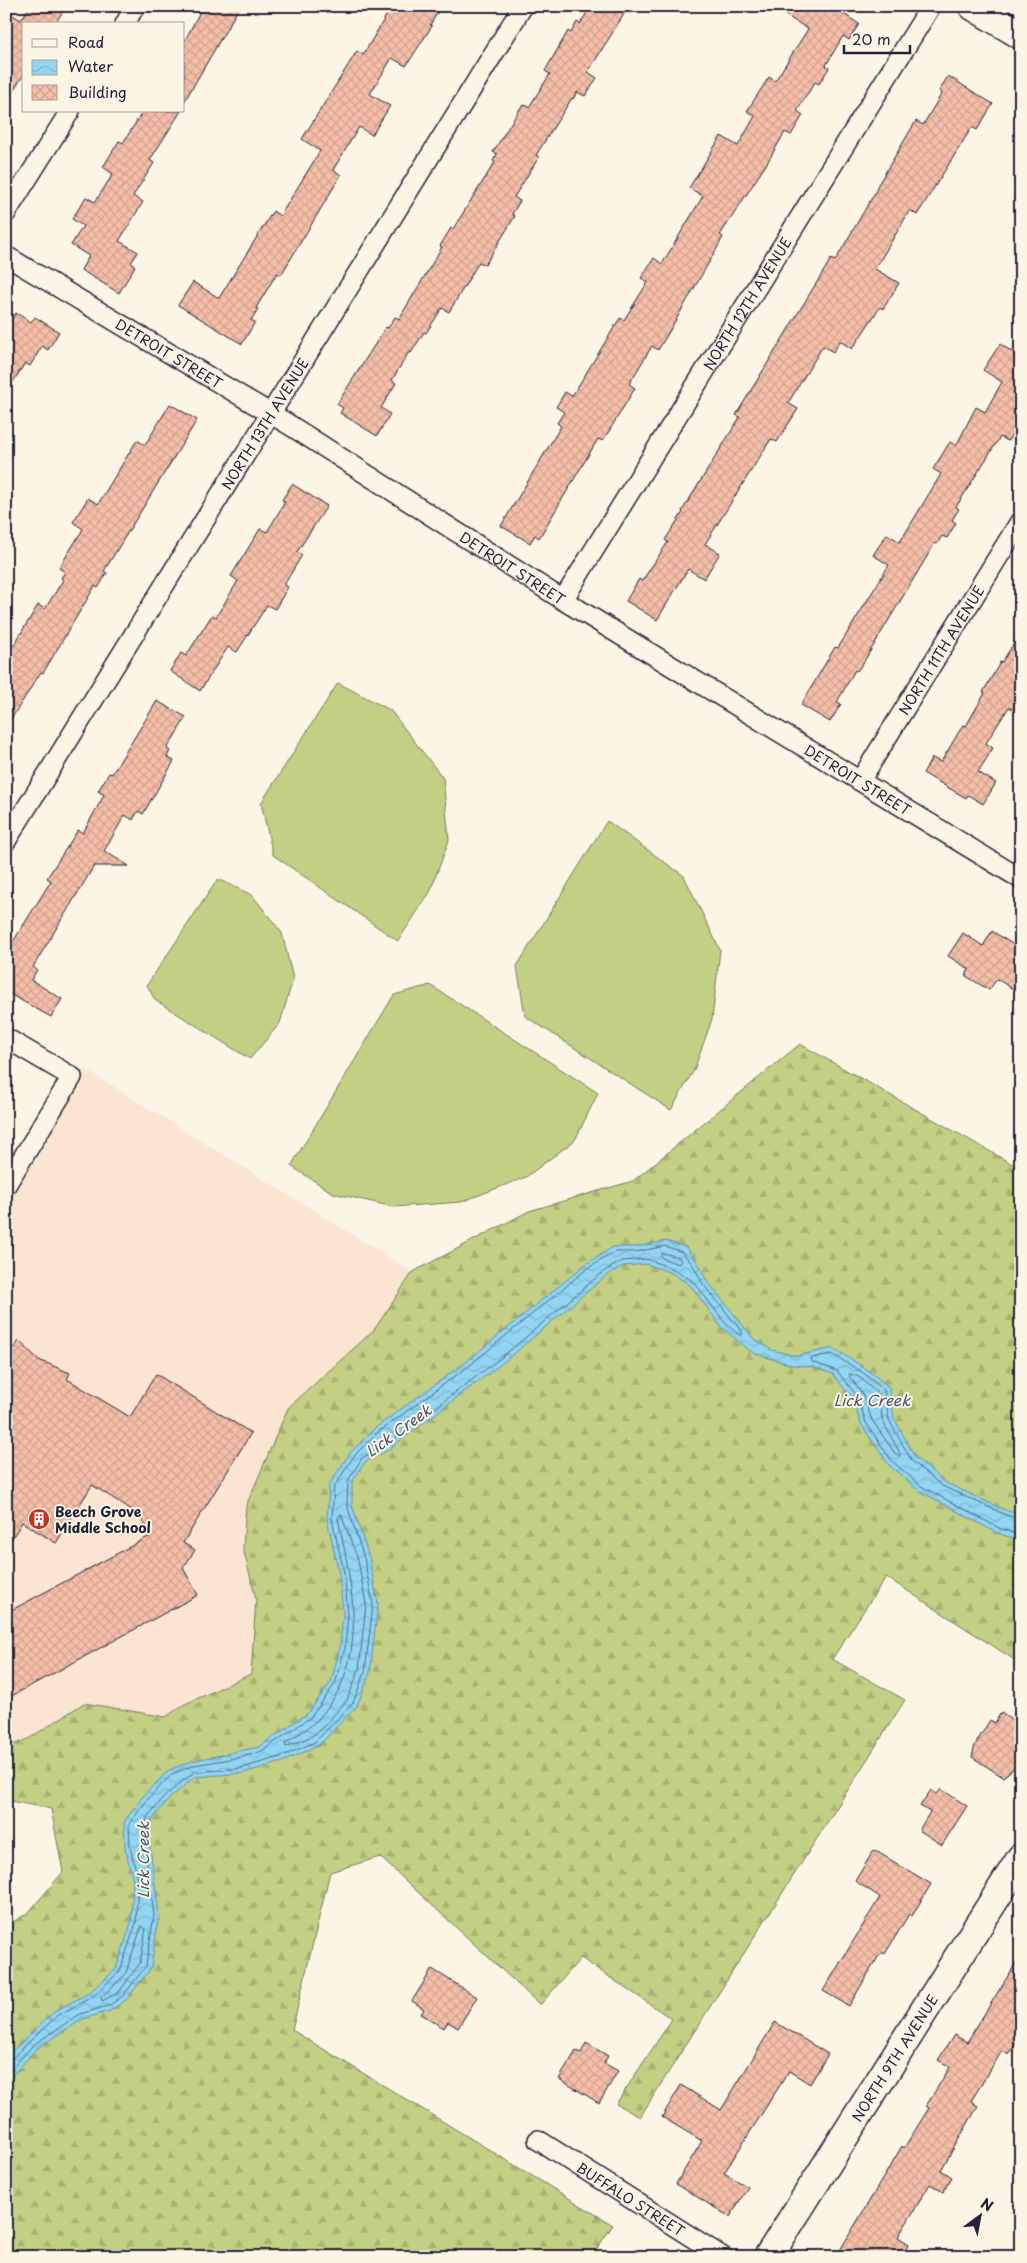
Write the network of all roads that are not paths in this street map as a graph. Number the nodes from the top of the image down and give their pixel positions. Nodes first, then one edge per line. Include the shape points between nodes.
1 (135, 6) edge
2 (523, 6) edge
3 (931, 6) edge
4 (973, 6) edge
5 (126, 22) edge
6 (1021, 34) edge
7 (69, 112) edge
8 (6, 213) edge
9 (6, 256) edge
10 (271, 413) junction
11 (1021, 520) edge
12 (563, 600) junction
13 (860, 780) junction
14 (6, 841) edge
15 (1021, 879) edge
16 (6, 1038) edge
17 (6, 1185) edge
18 (1021, 1858) edge
19 (538, 2140) dead end
20 (723, 2257) edge
21 (768, 2257) edge

1 - 5 street
2 - 10 street, NORTH 13TH AVENUE
3 - 12 street, NORTH 12TH AVENUE
4 - 6 street
7 - 8 street
9 - 10 street, DETROIT STREET
10 - 12 street, DETROIT STREET
10 - 14 street, NORTH 13TH AVENUE
11 - 13 street, NORTH 11TH AVENUE
12 - 13 street, DETROIT STREET
13 - 15 street, DETROIT STREET
16 - 17 street via 72,1076
18 - 21 street, NORTH 9TH AVENUE
19 - 20 street, BUFFALO STREET

